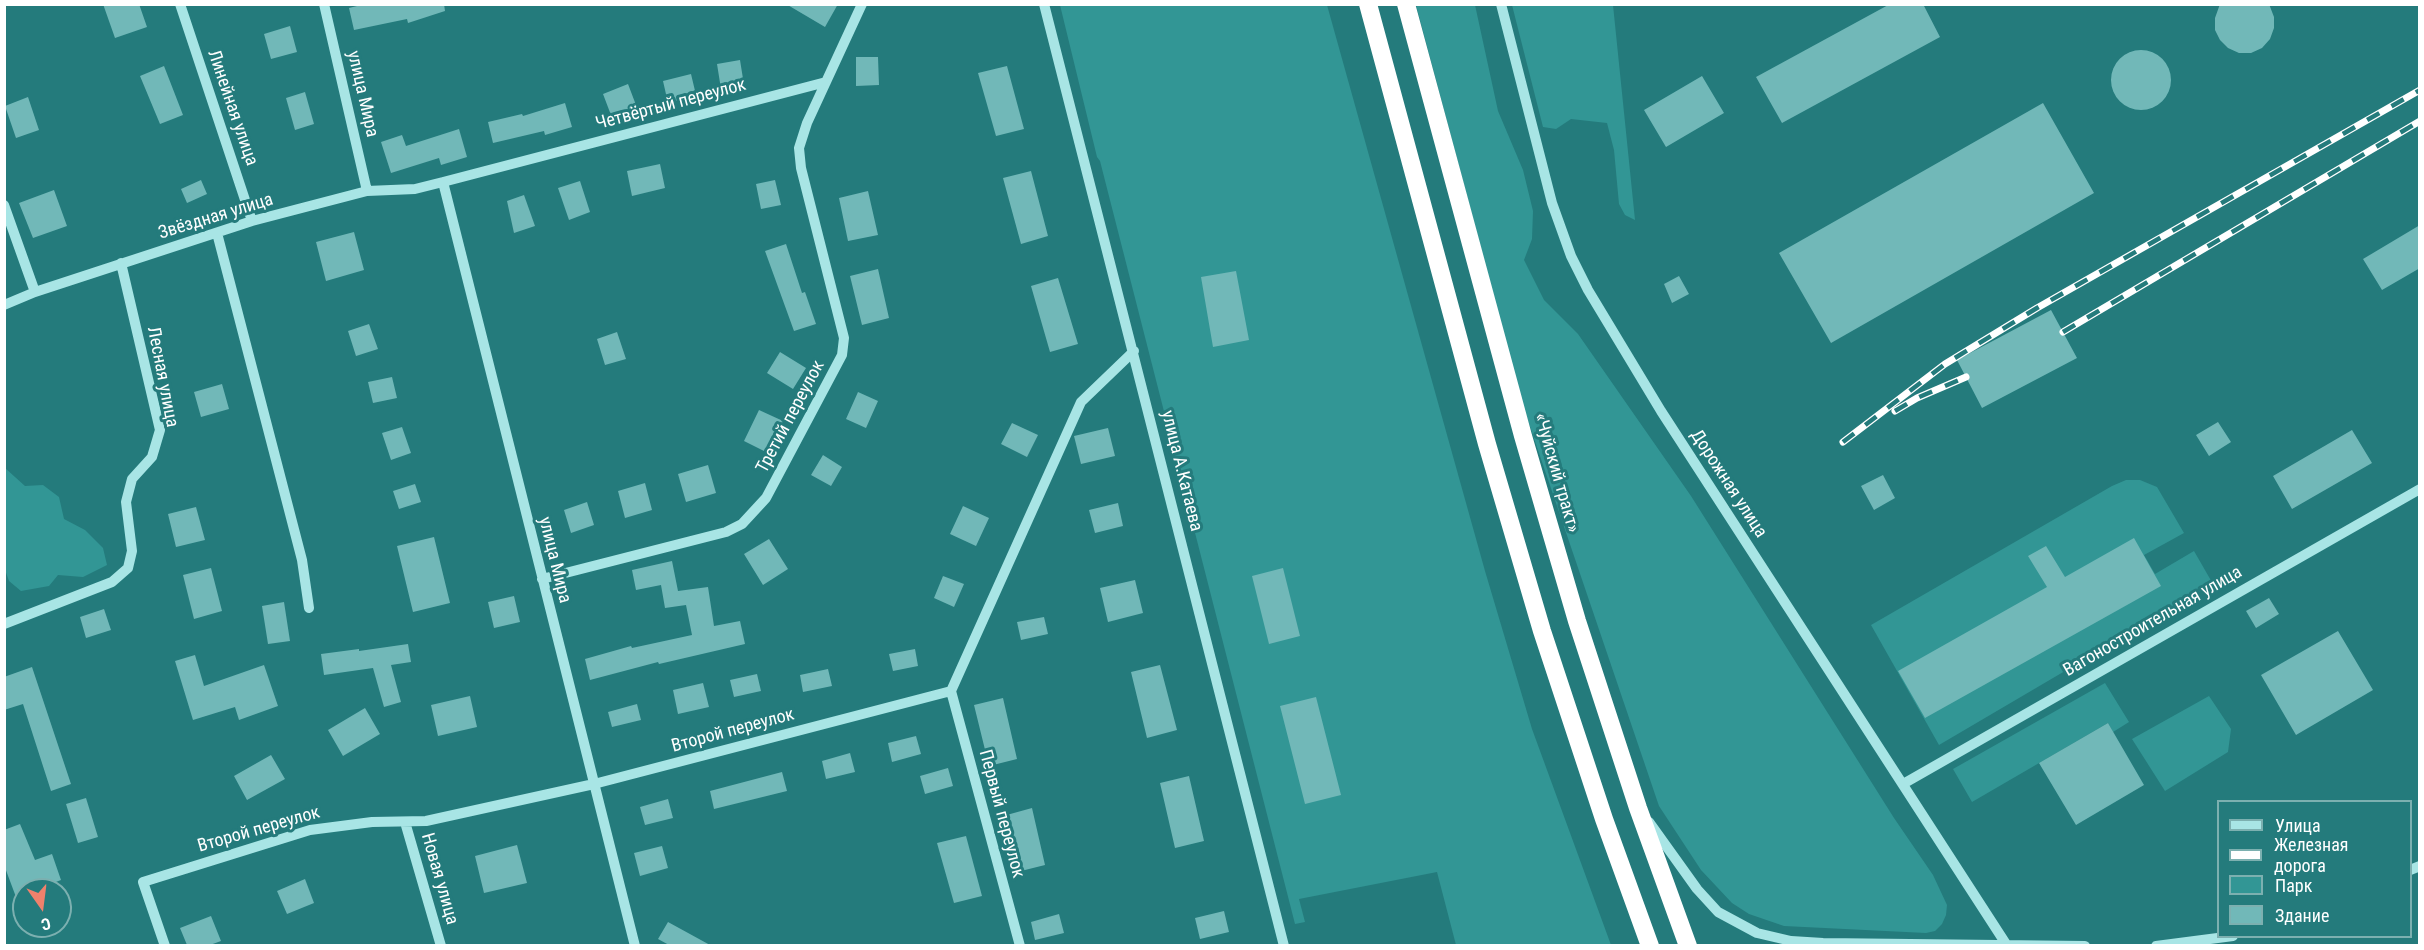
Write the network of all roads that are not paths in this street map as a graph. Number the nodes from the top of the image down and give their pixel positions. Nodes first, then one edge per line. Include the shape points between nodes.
1 (180, 4) edge
2 (324, 4) edge
3 (862, 4) edge
4 (1044, 4) edge
5 (1368, 4) edge
6 (1406, 4) edge
7 (1501, 4) edge
8 (826, 82) junction
9 (443, 182) junction
10 (367, 191) junction
11 (4, 205) edge
12 (252, 221) junction
13 (217, 233) junction
14 (121, 263) junction
15 (35, 292) junction
16 (4, 305) edge
17 (1134, 351) junction
18 (2420, 489) edge
19 (542, 579) junction
20 (309, 608) dead end
21 (4, 624) edge
22 (951, 691) junction
23 (594, 784) junction
24 (1903, 784) junction
25 (1638, 808) junction
26 (405, 822) junction
27 (2222, 938) edge
28 (2006, 944) junction
29 (165, 945) edge
30 (441, 945) edge
31 (635, 945) edge
32 (1020, 945) edge
33 (1284, 945) edge
34 (1650, 945) edge
35 (1689, 945) edge
36 (2085, 945) edge
37 (2156, 945) edge

1 - 12 street, Линейная улица
2 - 10 street, улица Мира
3 - 8 street
4 - 17 street, улица А.Катаева
5 - 34 highway via 1542,632
6 - 25 highway, «Чуйский тракт» via 1523,436 1577,621
7 - 24 street, Дорожная улица via 1552,203 1588,290 1661,411
8 - 9 street, Четвёртый переулок
8 - 19 street, Третий переулок via 802,136 799,158 844,338 842,355 766,498 742,524 726,532
9 - 10 street, Звёздная улица via 415,189
9 - 19 street, улица Мира
10 - 12 street, Звёздная улица
11 - 15 street
12 - 13 street, Звёздная улица
13 - 14 street, Звёздная улица
13 - 20 street via 302,560
14 - 15 street, Звёздная улица
14 - 21 street, Лесная улица via 159,430 152,457 132,479 126,502 132,551 128,568 112,582
15 - 16 street, Звёздная улица
17 - 22 street via 1081,402
17 - 33 street, улица А.Катаева
18 - 24 street, Вагоностроительная улица
19 - 23 street, улица Мира
22 - 23 street, Второй переулок
22 - 32 street, Первый переулок
23 - 26 street, Второй переулок via 426,821
23 - 31 street, улица Мира
24 - 28 street, Дорожная улица
25 - 28 street via 1718,912 1757,933 1823,943
25 - 35 highway, «Чуйский тракт»
26 - 29 street, Второй переулок via 310,830 143,882
26 - 30 street, Новая улица
27 - 37 street
28 - 36 street

